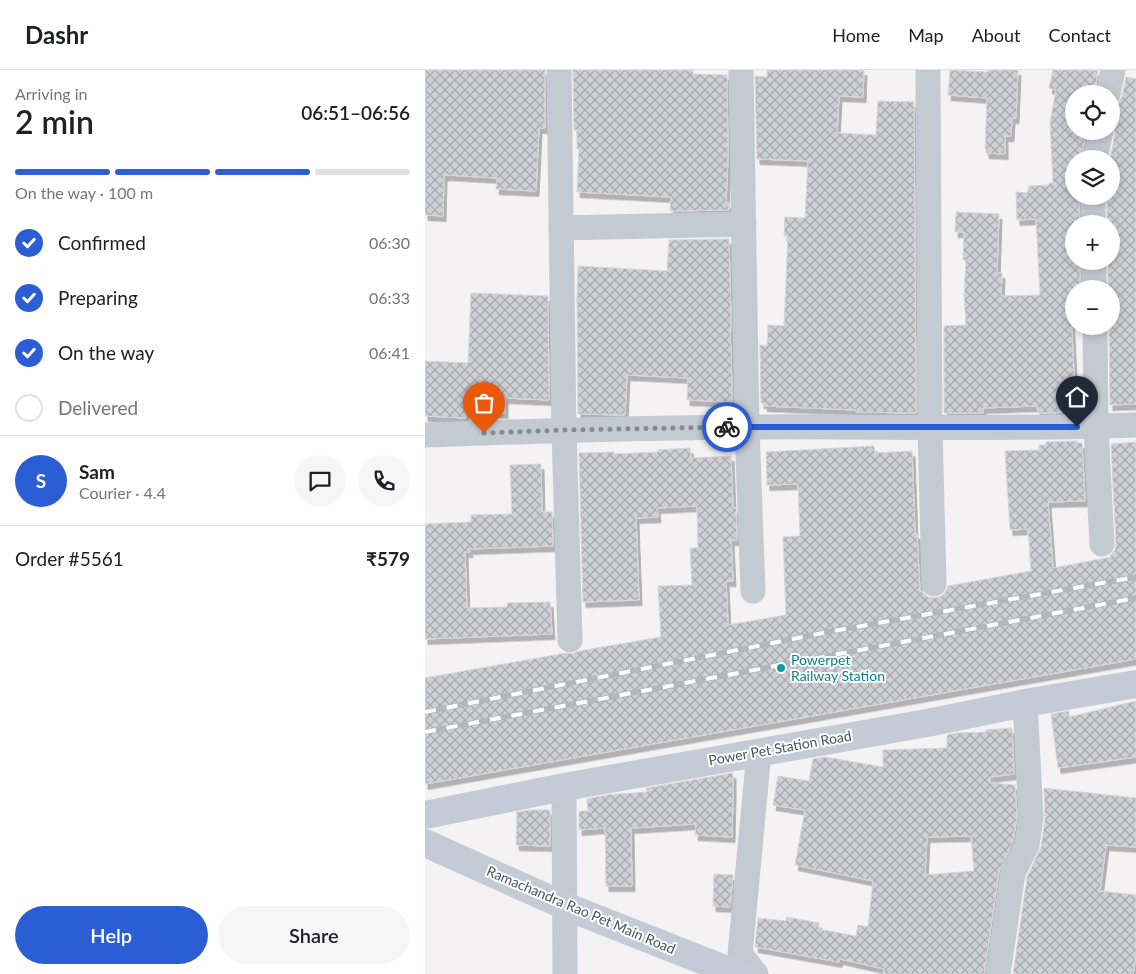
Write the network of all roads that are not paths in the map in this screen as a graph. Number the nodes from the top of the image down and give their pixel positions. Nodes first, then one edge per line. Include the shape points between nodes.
1 (559, 70) edge
2 (741, 70) edge
3 (928, 70) edge
4 (1113, 70) edge
5 (1110, 85) edge
6 (743, 224) junction
7 (561, 228) junction
8 (1095, 335) edge
9 (1136, 425) edge
10 (747, 427) junction
11 (1096, 427) junction
12 (929, 428) junction
13 (564, 430) junction
14 (425, 435) edge
15 (1101, 544) dead end
16 (934, 584) dead end
17 (753, 591) dead end
18 (570, 640) dead end
19 (1136, 684) edge
20 (1025, 703) junction
21 (759, 752) junction
22 (564, 787) junction
23 (425, 815) edge
24 (425, 843) edge
25 (565, 906) junction
26 (565, 974) edge
27 (737, 974) edge
28 (756, 974) edge
29 (998, 974) edge

1 - 7 street
2 - 6 street
3 - 12 street
4 - 5 street
6 - 7 street
6 - 10 street
7 - 13 street
8 - 11 street
9 - 11 street
10 - 12 street
10 - 13 street
10 - 17 street
11 - 12 street
11 - 15 street
12 - 16 street
13 - 14 street
13 - 18 street
19 - 20 street, Power Pet Station Road
20 - 21 street, Power Pet Station Road
20 - 29 street via 1031,816 1027,845 1013,873
21 - 22 street, Power Pet Station Road
21 - 28 street via 740,954
22 - 23 street, Power Pet Station Road
22 - 25 street
24 - 25 street, Ramachandra Rao Pet Main Road
25 - 26 street
25 - 27 street, Ramachandra Rao Pet Main Road

